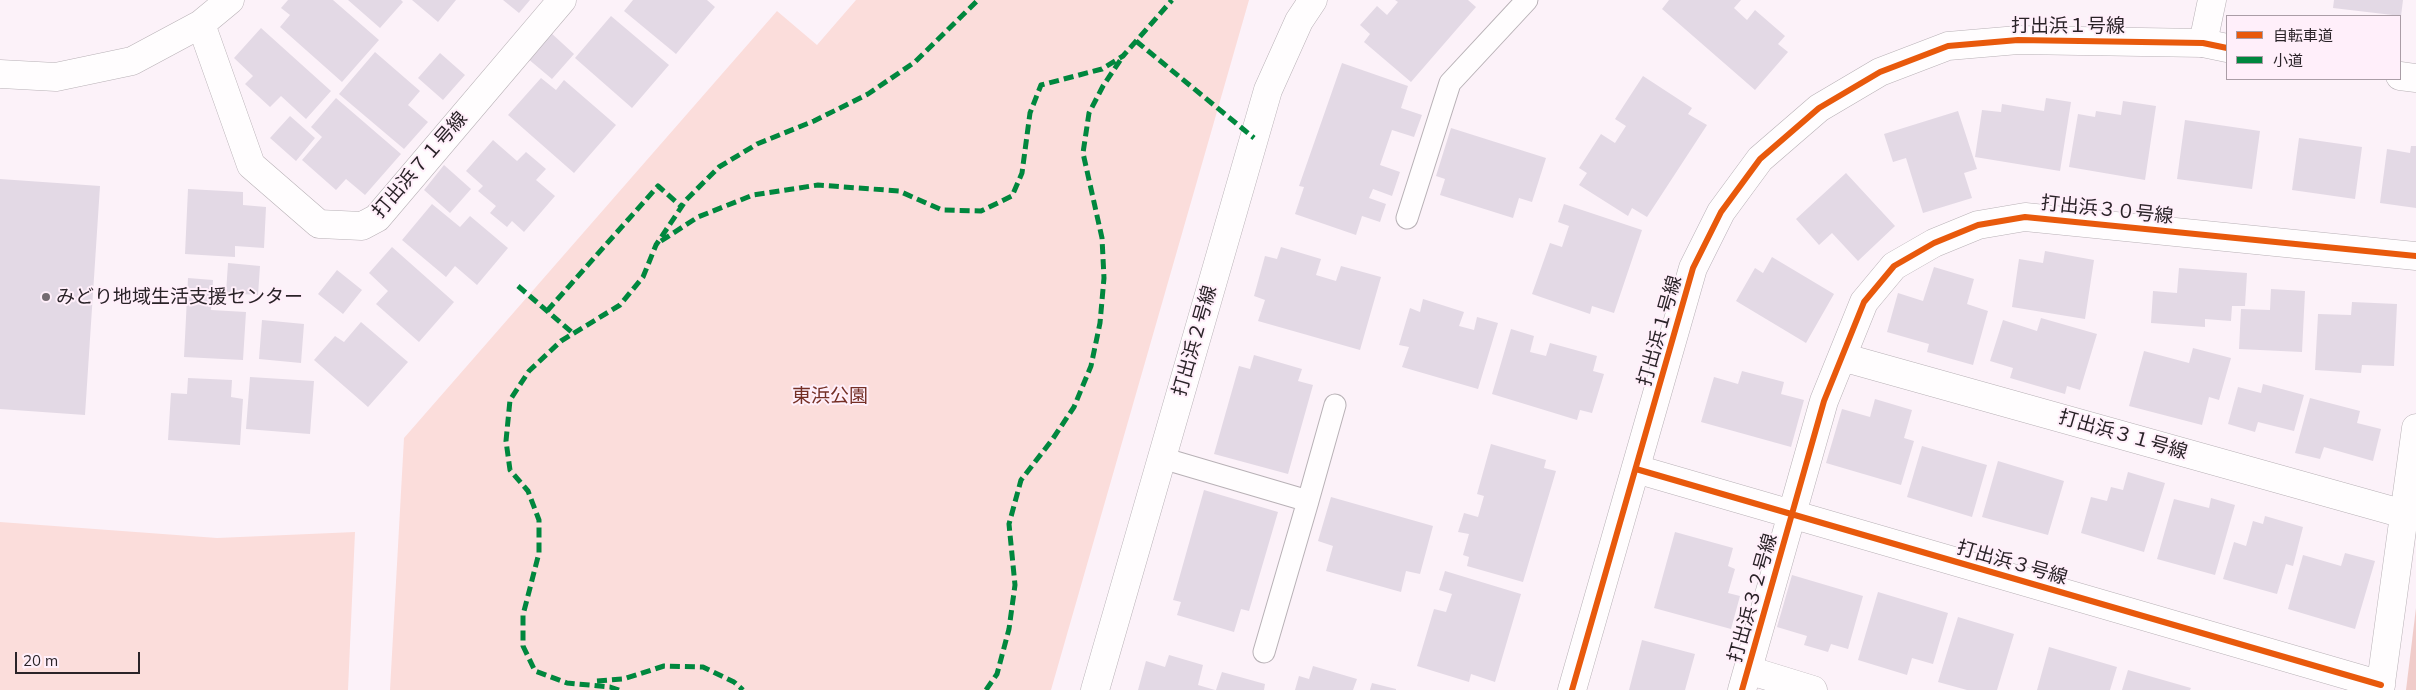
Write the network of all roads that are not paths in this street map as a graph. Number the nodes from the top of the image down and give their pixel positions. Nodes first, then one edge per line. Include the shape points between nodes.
1 (230, 0) edge
2 (562, 0) edge
3 (1313, 0) edge
4 (1527, 0) edge
5 (2212, 0) edge
6 (201, 24) junction
7 (2215, 46) edge
8 (0, 74) edge
9 (2401, 76) edge
10 (2416, 78) edge
11 (1407, 218) dead end
12 (2416, 256) edge
13 (1842, 357) junction
14 (1335, 405) dead end
15 (2416, 428) edge
16 (1162, 458) junction
17 (1636, 470) junction
18 (1308, 501) junction
19 (1794, 514) junction
20 (2404, 514) junction
21 (1264, 652) dead end
22 (1745, 680) edge
23 (2380, 688) edge
24 (1095, 690) edge
25 (1572, 690) edge
26 (1813, 690) edge

1 - 6 street
2 - 6 street, 打出浜７１号線 via 377,218 362,226 319,224 251,165
3 - 16 street, 打出浜２号線 via 1268,90
4 - 11 lane via 1450,83
5 - 7 street
6 - 8 street via 132,61 56,77
7 - 17 street, 打出浜１号線 via 2018,40 1948,46 1880,72 1819,108 1760,159 1721,212 1693,268
9 - 10 street
12 - 13 street, 打出浜３０号線 via 2025,217 1978,225 1934,243 1894,266 1864,302
13 - 19 street, 打出浜３０号線 via 1824,401
13 - 20 street, 打出浜３１号線
14 - 18 lane
15 - 20 street
16 - 18 lane
16 - 24 street, 打出浜２号線
17 - 19 street, 打出浜３号線
17 - 25 street, 打出浜１号線
18 - 21 lane
19 - 22 street, 打出浜３２号線
19 - 23 street, 打出浜３号線
20 - 23 street
22 - 26 street

